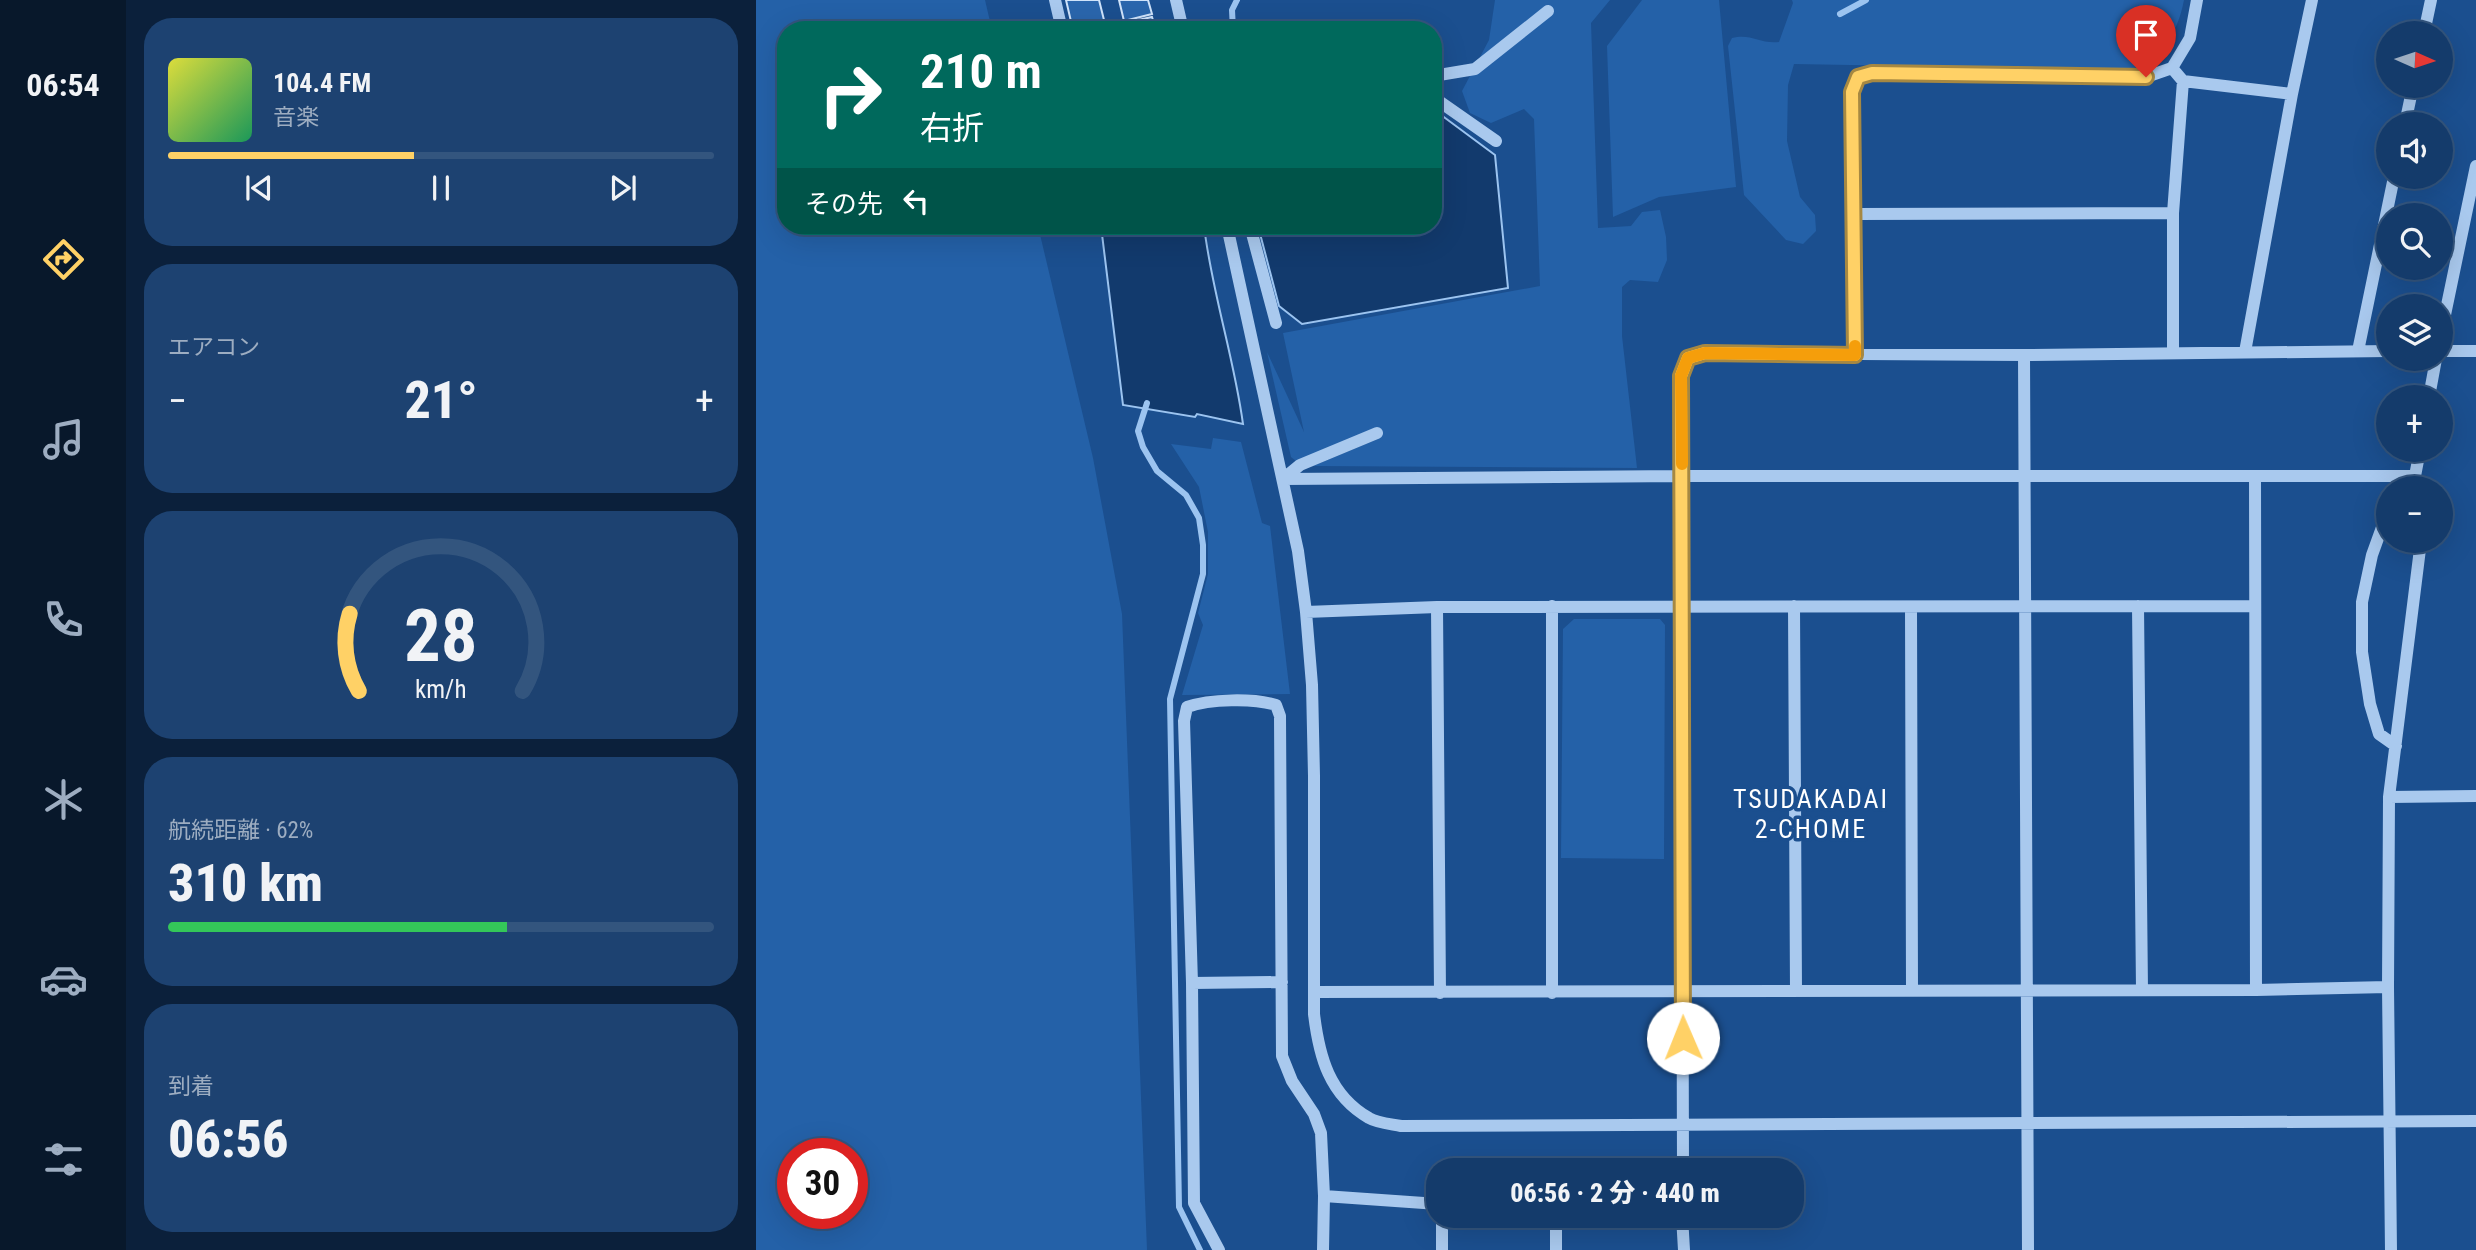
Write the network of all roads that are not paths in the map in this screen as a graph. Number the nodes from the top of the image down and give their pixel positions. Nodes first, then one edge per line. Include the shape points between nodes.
1 (1055, 0) edge
2 (1176, 0) edge
3 (2197, 0) edge
4 (2312, 0) edge
5 (2431, 0) edge
6 (1548, 11) dead end
7 (1060, 21) edge
8 (1181, 21) edge
9 (2427, 21) edge
10 (2172, 68) junction
11 (1442, 74) edge
12 (2183, 80) junction
13 (2292, 94) junction
14 (1442, 103) edge
15 (1496, 141) dead end
16 (2476, 166) edge
17 (2392, 189) edge
18 (2173, 213) junction
19 (1855, 214) junction
20 (1229, 235) edge
21 (1252, 235) edge
22 (2449, 294) edge
23 (1276, 323) dead end
24 (2358, 351) junction
25 (2376, 351) edge
26 (2453, 351) edge
27 (2476, 351) edge
28 (2173, 352) junction
29 (2245, 352) junction
30 (1855, 355) junction
31 (2024, 355) junction
32 (1377, 433) dead end
33 (2023, 475) junction
34 (1682, 476) junction
35 (2255, 476) junction
36 (1283, 479) junction
37 (2376, 481) edge
38 (2376, 544) edge
39 (2420, 553) edge
40 (1552, 606) junction
41 (1683, 606) junction
42 (1794, 606) junction
43 (2138, 606) junction
44 (2254, 606) junction
45 (1437, 607) junction
46 (1911, 607) junction
47 (2024, 607) junction
48 (1306, 612) junction
49 (2396, 746) junction
50 (2476, 796) edge
51 (2389, 797) junction
52 (1282, 982) junction
53 (1192, 983) junction
54 (2388, 987) junction
55 (1912, 990) junction
56 (2028, 990) junction
57 (2143, 990) junction
58 (2256, 990) junction
59 (1796, 991) junction
60 (1314, 992) junction
61 (1682, 992) junction
62 (1440, 993) junction
63 (1552, 993) junction
64 (2391, 1121) junction
65 (2476, 1121) edge
66 (1684, 1123) junction
67 (2029, 1123) junction
68 (1683, 1158) edge
69 (1324, 1196) junction
70 (1426, 1203) edge
71 (1442, 1228) edge
72 (1556, 1228) edge
73 (1683, 1228) edge
74 (1219, 1250) edge
75 (1323, 1250) edge
76 (1442, 1250) edge
77 (1556, 1250) edge
78 (1684, 1250) edge
79 (2028, 1250) edge
80 (2391, 1250) edge

1 - 7 street
2 - 8 street
3 - 10 street via 2189,38
4 - 13 street
5 - 9 street
6 - 11 street via 1475,69
10 - 12 street
10 - 19 street via 2146,77 1872,73 1858,77 1852,92
12 - 13 street
12 - 18 street
13 - 29 street
14 - 15 street
16 - 22 street
17 - 24 street
18 - 19 street
18 - 28 street
19 - 30 street
20 - 36 street
21 - 23 street
24 - 25 street
24 - 29 street
26 - 27 street
28 - 29 street
28 - 31 street
30 - 31 street
30 - 34 street via 1705,353 1688,358 1681,376
31 - 33 street
32 - 36 street via 1300,465
33 - 34 street
33 - 35 street
33 - 47 street
34 - 36 street
34 - 41 street
35 - 37 street
35 - 44 street
36 - 48 street
38 - 49 street via 2362,602 2362,652 2379,734
39 - 49 street
40 - 41 street
40 - 45 street
40 - 63 street
41 - 42 street
41 - 61 street
42 - 46 street
42 - 59 street
43 - 44 street
43 - 47 street
43 - 57 street
44 - 58 street
45 - 48 street
45 - 62 street
46 - 47 street
46 - 55 street
47 - 56 street
48 - 60 street via 1314,776
49 - 51 street
50 - 51 street
51 - 54 street
52 - 53 street
52 - 53 street via 1280,716 1276,705 1265,702 1202,702 1187,707 1184,721
52 - 69 street via 1282,1056 1321,1133
53 - 74 street via 1194,1203
54 - 58 street
54 - 64 street
55 - 56 street
55 - 59 street
56 - 57 street
56 - 67 street
57 - 58 street
59 - 61 street
60 - 62 street
60 - 66 street via 1318,1049 1329,1077 1347,1101 1370,1119 1401,1126
61 - 63 street
61 - 66 street
62 - 63 street
64 - 65 street
64 - 67 street
64 - 80 street
66 - 67 street
66 - 68 street
67 - 79 street
69 - 70 street
69 - 75 street
71 - 76 street
72 - 77 street
73 - 78 street

